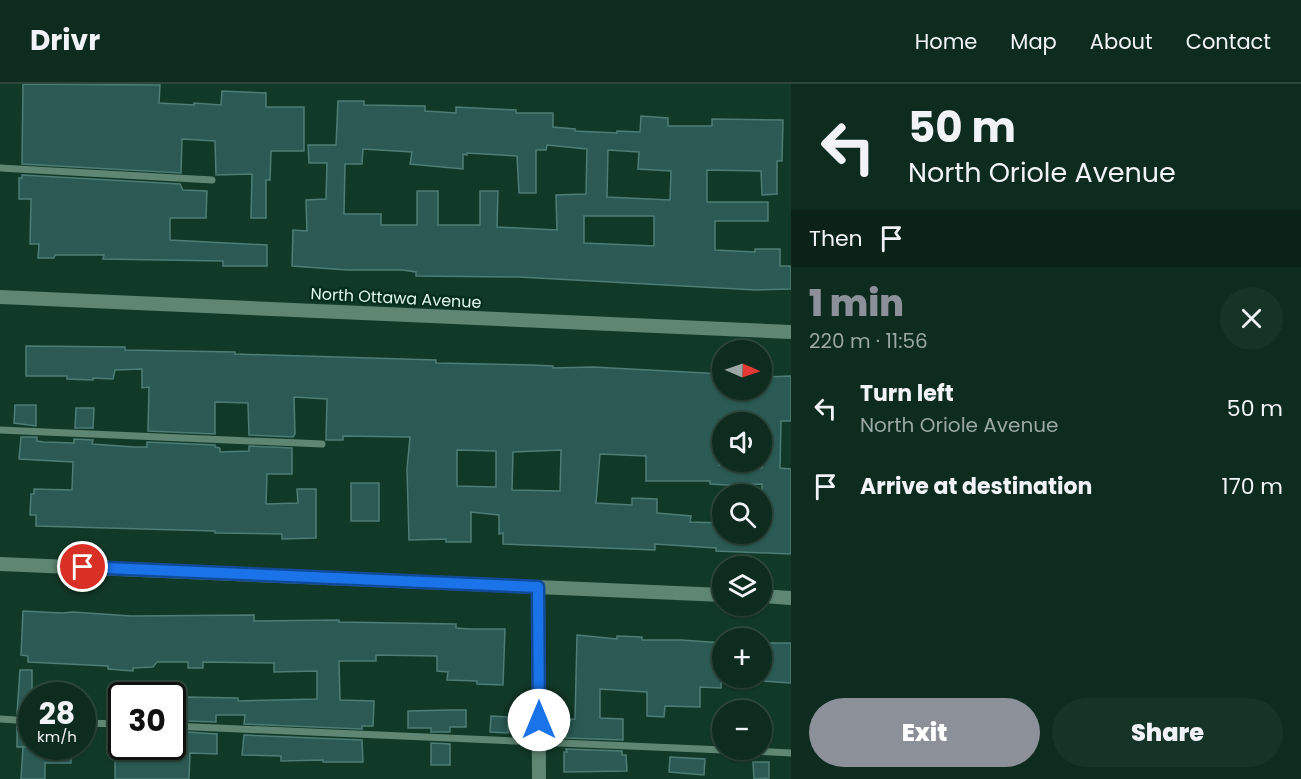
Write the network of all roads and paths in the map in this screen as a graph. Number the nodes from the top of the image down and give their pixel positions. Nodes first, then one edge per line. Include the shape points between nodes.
1 (0, 168) edge
2 (212, 180) dead end
3 (0, 297) edge
4 (791, 332) edge
5 (0, 430) edge
6 (322, 444) dead end
7 (0, 564) edge
8 (538, 587) junction
9 (712, 595) edge
10 (772, 597) edge
11 (791, 598) edge
12 (0, 719) edge
13 (18, 720) edge
14 (186, 727) edge
15 (539, 742) junction
16 (712, 750) edge
17 (772, 752) edge
18 (791, 753) edge
19 (539, 779) edge

1 - 2 lane
3 - 4 street, North Ottawa Avenue
5 - 6 lane
7 - 8 street
8 - 9 street
8 - 15 street
10 - 11 street
12 - 13 lane
14 - 15 lane
15 - 16 lane
15 - 19 street
17 - 18 lane

